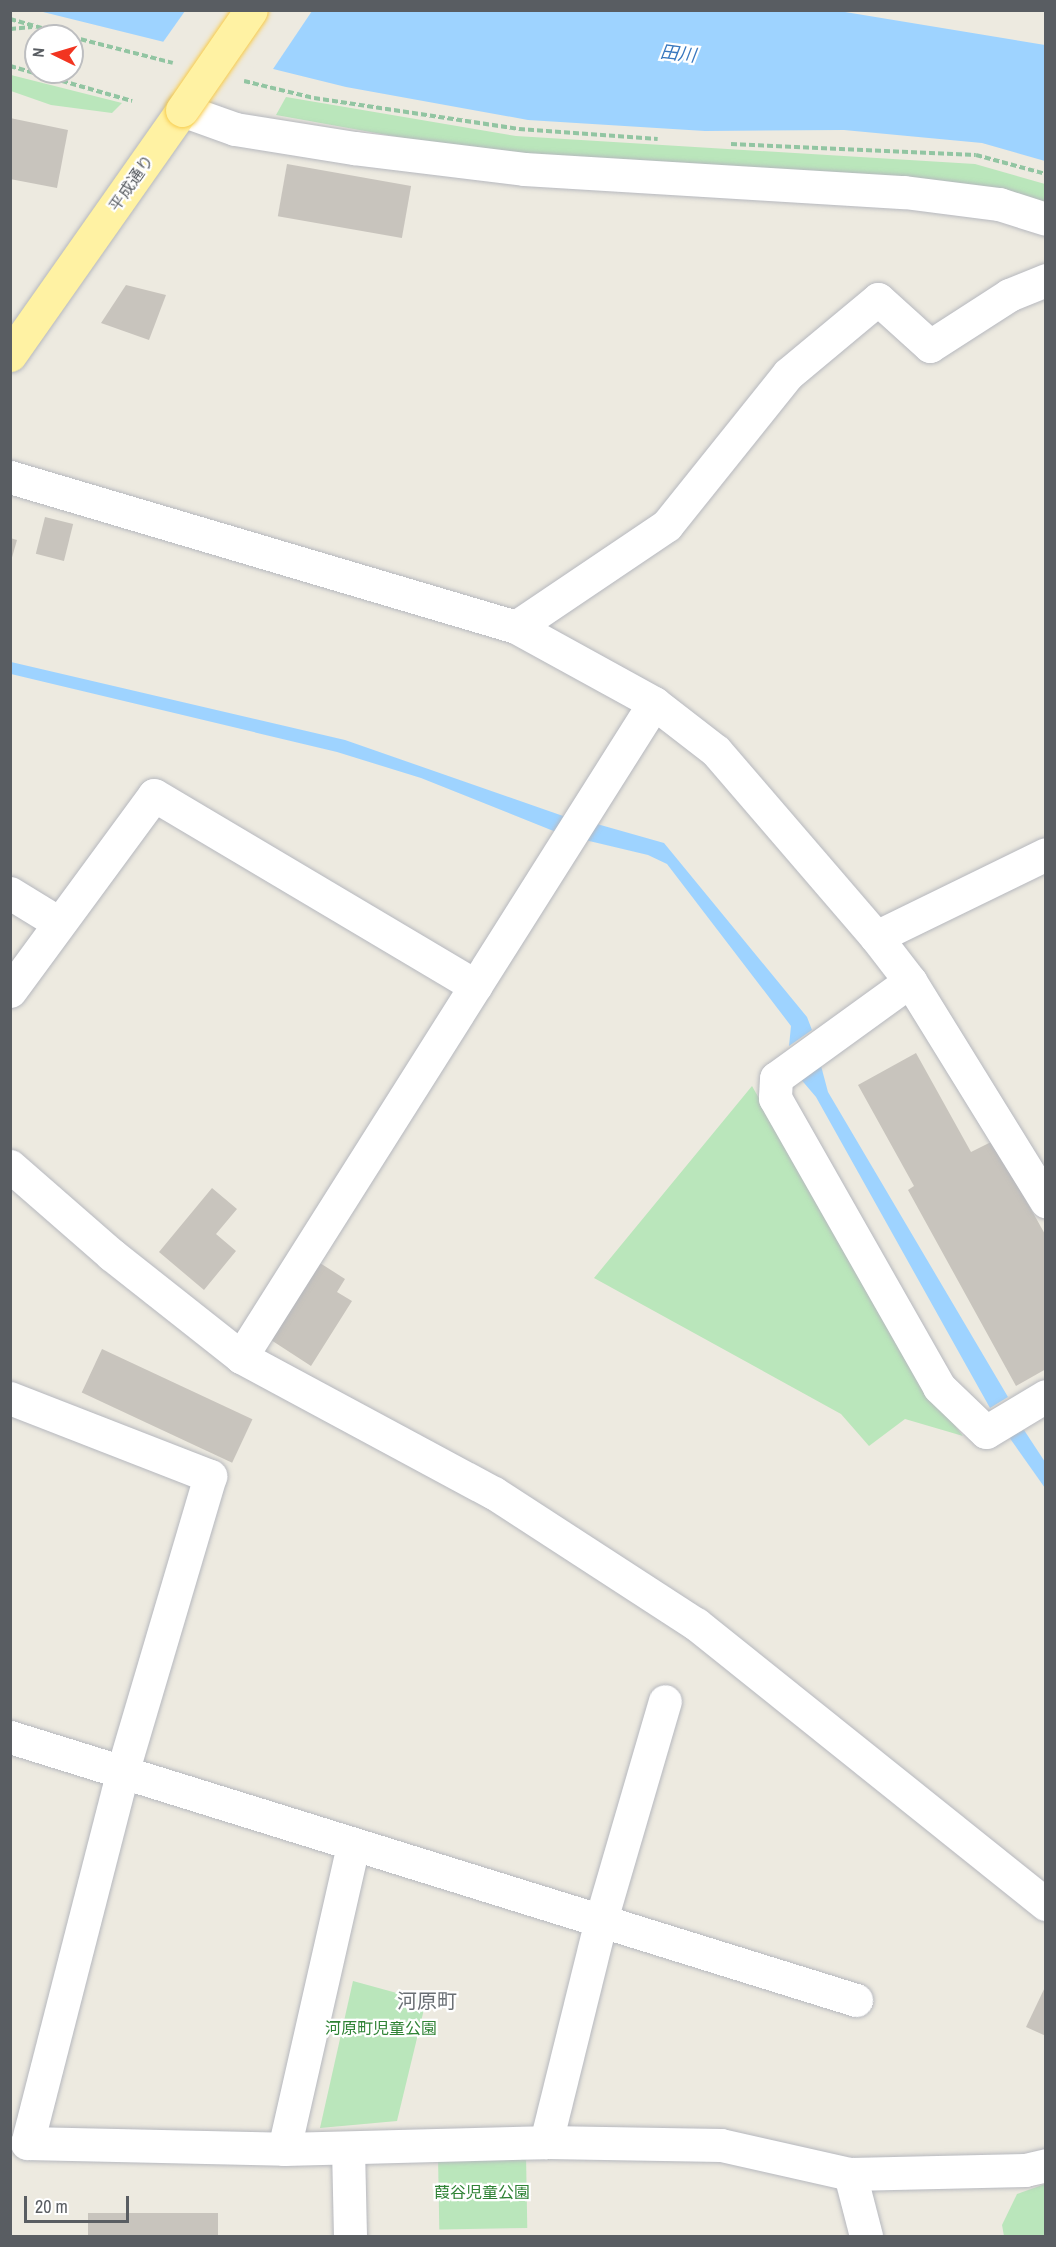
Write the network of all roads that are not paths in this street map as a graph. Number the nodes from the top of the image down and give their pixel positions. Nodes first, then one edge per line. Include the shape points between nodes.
1 (251, 10) edge
2 (182, 110) junction
3 (1046, 219) edge
4 (1046, 280) edge
5 (10, 355) edge
6 (10, 477) edge
7 (516, 627) junction
8 (654, 703) junction
9 (1046, 855) edge
10 (10, 893) edge
11 (59, 922) junction
12 (876, 937) junction
13 (910, 981) junction
14 (476, 986) junction
15 (10, 991) edge
16 (10, 1166) edge
17 (1046, 1201) edge
18 (241, 1357) junction
19 (1046, 1396) edge
20 (10, 1398) edge
21 (665, 1701) dead end
22 (10, 1737) edge
23 (122, 1774) junction
24 (353, 1846) junction
25 (1046, 1904) edge
26 (600, 1923) junction
27 (856, 2000) dead end
28 (546, 2142) junction
29 (348, 2148) junction
30 (284, 2150) junction
31 (1046, 2166) edge
32 (850, 2174) junction
33 (350, 2236) edge
34 (866, 2236) edge

1 - 2 main road, 平成通り, bridge
2 - 3 street via 235,129 354,148 524,169 904,192 999,204
2 - 5 main road, 平成通り
4 - 7 street via 1009,295 930,346 878,299 788,374 667,525
6 - 7 street
7 - 8 street
8 - 12 street via 716,751
8 - 14 street
9 - 12 street
10 - 11 street
11 - 14 street via 154,795
11 - 15 street
12 - 13 street
13 - 17 street
13 - 19 street via 776,1078 775,1098 939,1387 986,1431
14 - 18 street
16 - 18 street via 112,1255
18 - 25 street via 494,1492 696,1624
20 - 23 street via 210,1476
21 - 26 street
22 - 23 street
23 - 24 street
23 - 30 street via 27,2143
24 - 26 street
24 - 30 street
26 - 27 street
26 - 28 street
28 - 29 street
28 - 32 street via 721,2145
29 - 30 street
29 - 33 street
31 - 32 street via 1026,2170
32 - 34 street

